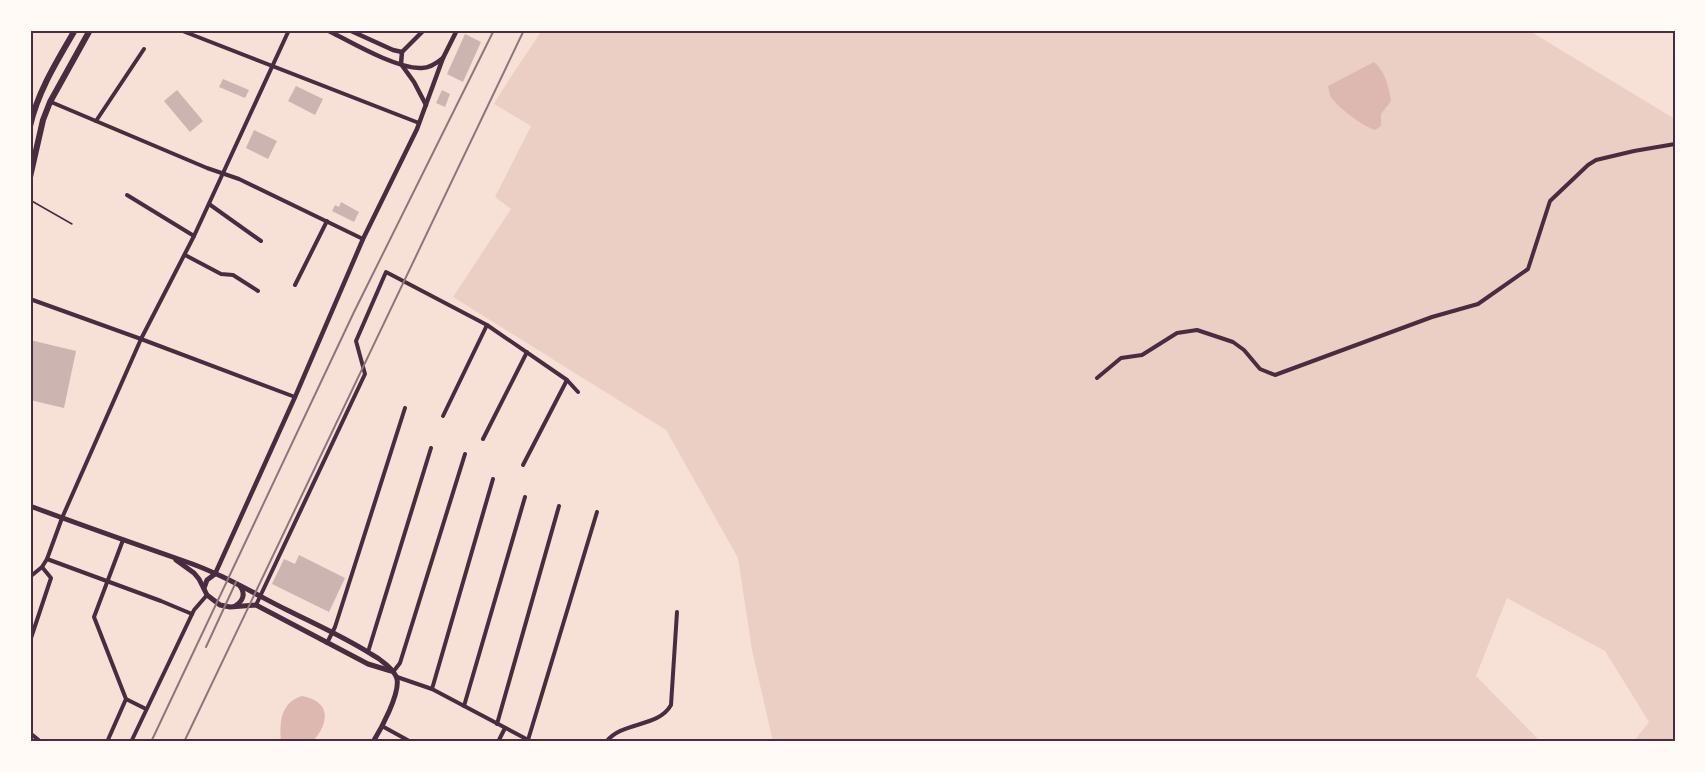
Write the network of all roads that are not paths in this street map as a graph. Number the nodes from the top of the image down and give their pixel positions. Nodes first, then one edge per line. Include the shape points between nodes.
1 (75, 30) edge
2 (90, 30) edge
3 (180, 30) edge
4 (289, 30) edge
5 (327, 30) edge
6 (349, 30) edge
7 (424, 30) edge
8 (456, 31) edge
9 (361, 36) junction
10 (357, 45) junction
11 (144, 49) dead end
12 (402, 52) junction
13 (443, 58) junction
14 (401, 64) junction
15 (273, 65) junction
16 (37, 100) junction
17 (50, 102) junction
18 (426, 105) junction
19 (30, 111) edge
20 (96, 121) junction
21 (419, 123) junction
22 (30, 126) edge
23 (1675, 144) edge
24 (223, 173) junction
25 (30, 177) edge
26 (127, 195) dead end
27 (209, 204) junction
28 (327, 221) junction
29 (194, 236) junction
30 (363, 239) junction
31 (261, 241) dead end
32 (185, 255) junction
33 (295, 285) dead end
34 (258, 291) dead end
35 (30, 299) edge
36 (487, 325) junction
37 (141, 339) junction
38 (527, 352) junction
39 (1096, 378) dead end
40 (567, 380) junction
41 (578, 393) dead end
42 (295, 398) junction
43 (405, 408) dead end
44 (443, 417) dead end
45 (483, 439) dead end
46 (431, 448) dead end
47 (465, 454) dead end
48 (523, 465) dead end
49 (493, 479) dead end
50 (525, 497) dead end
51 (30, 506) edge
52 (559, 506) dead end
53 (597, 512) dead end
54 (62, 518) junction
55 (123, 540) junction
56 (172, 558) junction
57 (47, 559) junction
58 (42, 567) junction
59 (215, 574) junction
60 (30, 579) edge
61 (107, 580) junction
62 (239, 585) junction
63 (205, 593) junction
64 (260, 596) junction
65 (256, 605) junction
66 (234, 607) junction
67 (678, 612) dead end
68 (192, 614) junction
69 (332, 633) junction
70 (30, 641) edge
71 (327, 643) junction
72 (368, 652) junction
73 (395, 674) junction
74 (432, 689) junction
75 (126, 699) junction
76 (464, 706) junction
77 (146, 709) junction
78 (497, 724) junction
79 (382, 726) junction
80 (505, 728) junction
81 (30, 733) edge
82 (530, 741) edge
83 (41, 742) edge
84 (107, 742) edge
85 (131, 742) edge
86 (373, 742) edge
87 (411, 742) edge
88 (498, 742) edge
89 (606, 742) edge

1 - 16 main road
2 - 17 main road
3 - 15 street
4 - 15 street
5 - 10 street
6 - 9 street
7 - 12 street
8 - 13 street
9 - 10 street
9 - 12 street
10 - 14 street
11 - 20 street
12 - 14 street
13 - 14 street via 426,68
13 - 18 street
14 - 18 street
15 - 21 street
15 - 24 street
16 - 19 street
16 - 22 main road
17 - 20 street
17 - 25 main road
18 - 21 street
20 - 24 street
21 - 30 street
23 - 39 street via 1588,165 1550,201 1528,269 1478,304 1275,375 1260,369 1233,342 1197,330 1177,333 1142,355 1120,358
24 - 27 street
24 - 28 street
26 - 29 street
27 - 29 street
27 - 31 street
28 - 30 street
28 - 33 street
29 - 32 street
30 - 42 street
32 - 34 street via 221,274 233,275
32 - 37 street
35 - 37 street
36 - 38 street
36 - 44 street
36 - 64 street via 386,272 356,341 365,374
37 - 42 street
37 - 54 street
38 - 40 street
38 - 45 street
40 - 41 street
40 - 48 street
42 - 59 street
43 - 69 street
46 - 72 street
47 - 73 street
49 - 74 street
50 - 76 street
51 - 54 main road
52 - 78 street
53 - 82 street
54 - 55 main road
54 - 57 street
55 - 56 main road
55 - 61 street
56 - 59 main road
56 - 63 main road via 194,573
57 - 58 street
57 - 61 street
58 - 60 street
58 - 70 street via 51,578
59 - 62 main road
59 - 63 main road via 207,579
61 - 68 street
61 - 75 street via 94,617
62 - 64 main road
62 - 66 main road via 243,596
63 - 66 main road via 220,605
63 - 68 street
64 - 65 street
64 - 69 main road
65 - 66 main road
65 - 71 main road
67 - 89 street via 671,705 665,714 614,734
68 - 77 street
69 - 71 street
69 - 72 main road
71 - 73 main road
72 - 73 main road
73 - 74 street
73 - 79 main road via 395,693
74 - 76 street
75 - 77 street
75 - 84 street
76 - 78 street
77 - 85 street
78 - 80 street
79 - 86 main road
79 - 87 street
80 - 82 street
80 - 88 street
81 - 83 street

